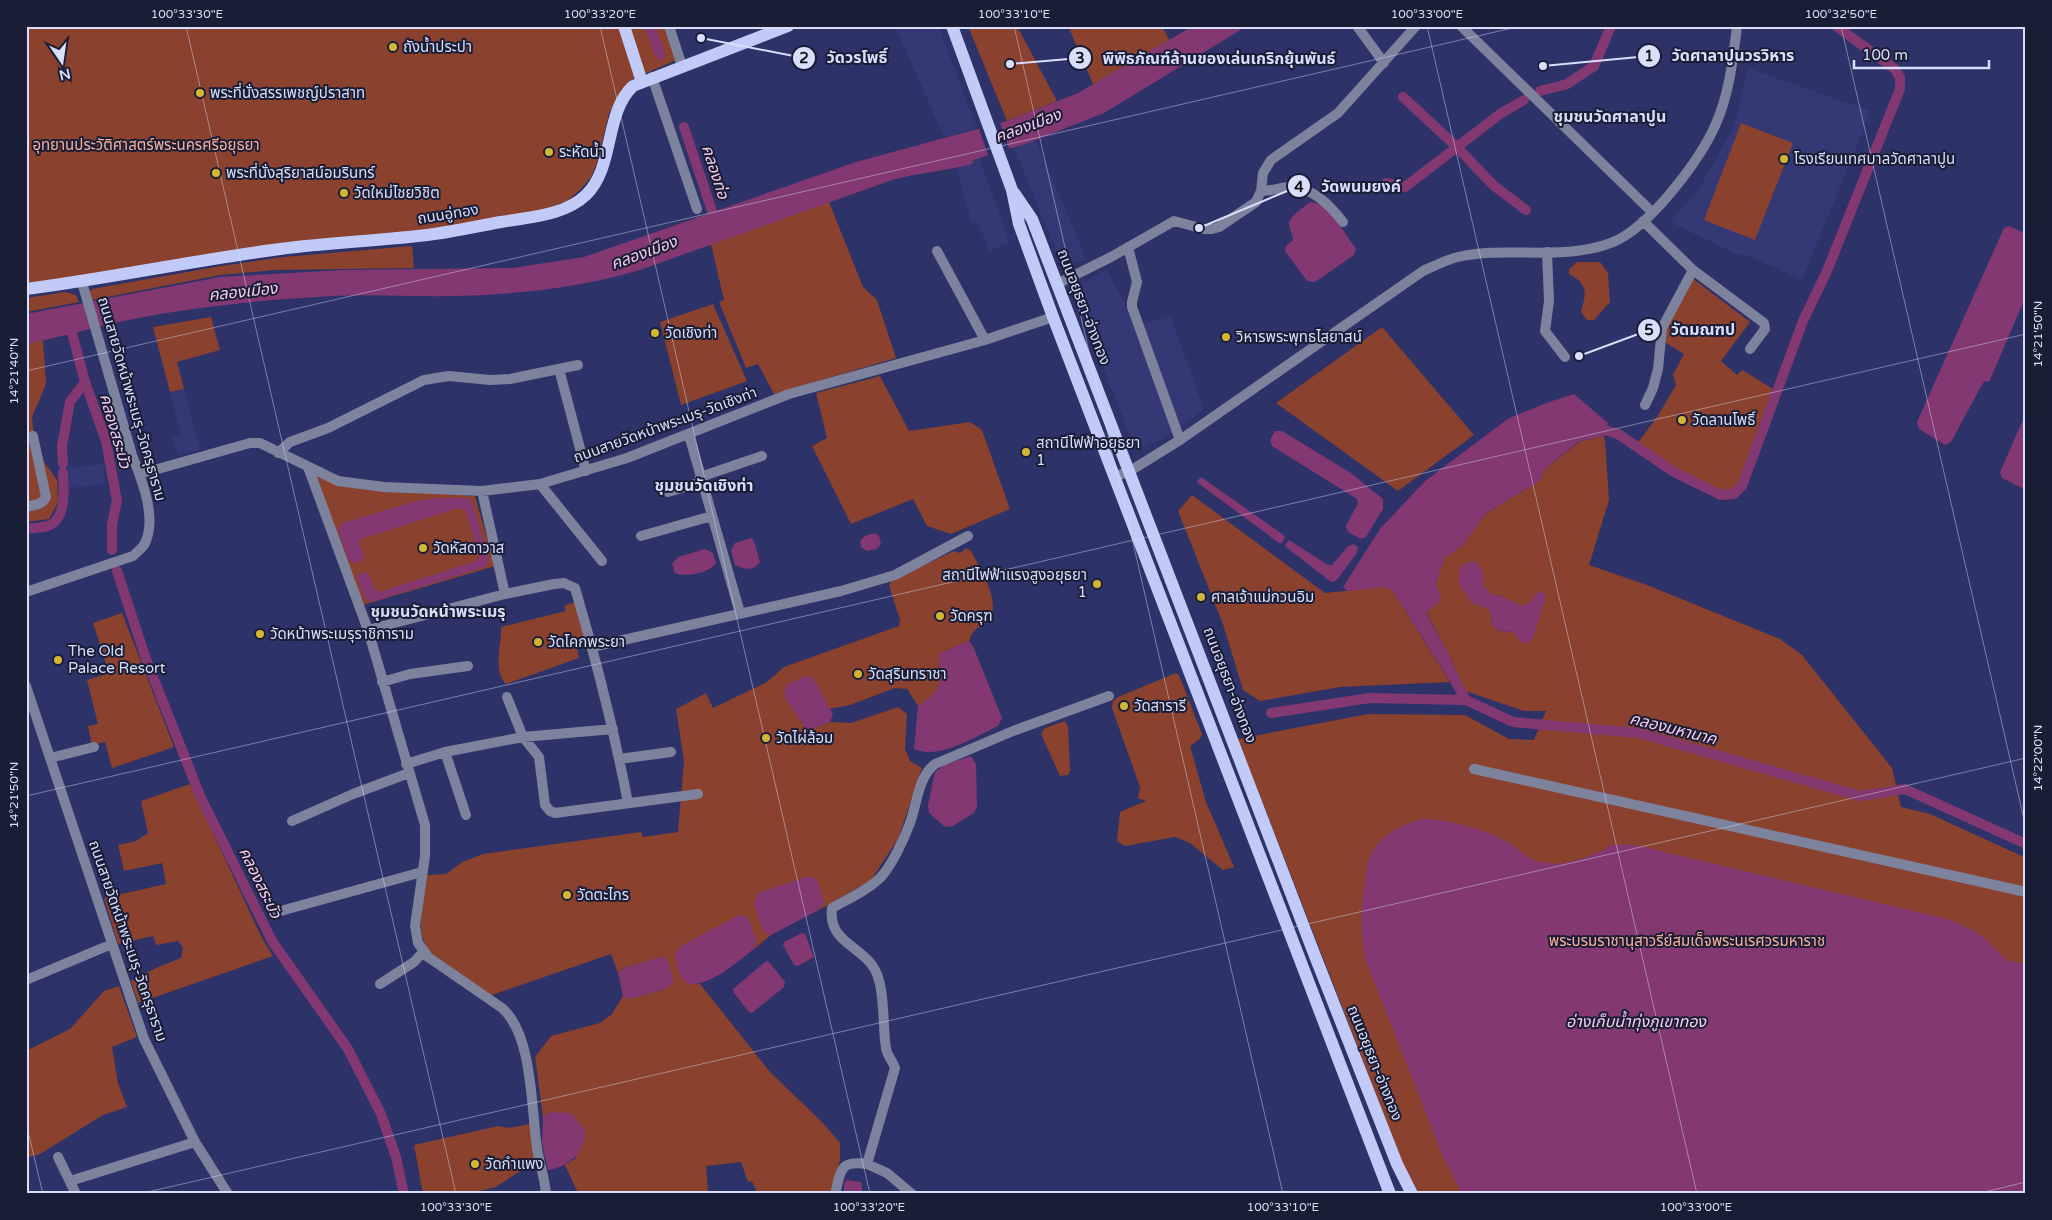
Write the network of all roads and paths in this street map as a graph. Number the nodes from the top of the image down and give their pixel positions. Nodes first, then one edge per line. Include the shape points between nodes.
1 (624, 26) edge
2 (669, 26) edge
3 (788, 26) edge
4 (952, 26) edge
5 (1357, 26) edge
6 (1416, 26) edge
7 (1461, 26) edge
8 (1737, 26) edge
9 (1384, 63) junction
10 (682, 66) junction
11 (647, 80) junction
12 (1012, 190) junction
13 (1261, 191) junction
14 (697, 209) dead end
15 (1652, 212) junction
16 (1643, 220) junction
17 (1343, 222) dead end
18 (1128, 247) junction
19 (937, 250) dead end
20 (1546, 252) junction
21 (1693, 270) junction
22 (1057, 284) junction
23 (84, 287) junction
24 (26, 289) edge
25 (1053, 317) junction
26 (985, 340) junction
27 (1750, 349) dead end
28 (1565, 356) dead end
29 (578, 365) dead end
30 (560, 369) junction
31 (1645, 405) dead end
32 (689, 435) junction
33 (33, 436) dead end
34 (1180, 440) junction
35 (278, 453) junction
36 (762, 456) dead end
37 (308, 467) junction
38 (586, 471) junction
39 (1130, 471) junction
40 (140, 474) junction
41 (1114, 477) junction
42 (701, 479) junction
43 (540, 484) junction
44 (482, 491) junction
45 (668, 492) dead end
46 (26, 507) edge
47 (712, 516) junction
48 (641, 536) dead end
49 (968, 536) dead end
50 (602, 561) dead end
51 (26, 592) edge
52 (505, 594) junction
53 (740, 613) junction
54 (368, 630) junction
55 (592, 646) junction
56 (468, 666) dead end
57 (382, 682) junction
58 (26, 686) edge
59 (1109, 696) dead end
60 (507, 697) dead end
61 (613, 729) junction
62 (523, 737) junction
63 (94, 748) dead end
64 (445, 752) junction
65 (671, 752) dead end
66 (50, 758) junction
67 (620, 759) junction
68 (408, 768) junction
69 (1474, 769) dead end
70 (698, 794) dead end
71 (628, 803) junction
72 (466, 815) dead end
73 (292, 821) dead end
74 (422, 872) junction
75 (2026, 892) edge
76 (278, 912) dead end
77 (112, 944) junction
78 (424, 951) junction
79 (26, 980) edge
80 (380, 984) dead end
81 (194, 1142) junction
82 (58, 1157) dead end
83 (867, 1164) junction
84 (70, 1181) junction
85 (76, 1194) edge
86 (228, 1194) edge
87 (546, 1194) edge
88 (835, 1194) edge
89 (912, 1194) edge
90 (1390, 1194) edge
91 (1412, 1194) edge

1 - 11 main road
2 - 10 street
3 - 10 main road, ถนนอู่ทอง
4 - 12 main road, ถนนอยุธยา-อ่างทอง
5 - 9 street
6 - 9 street
7 - 15 street
8 - 15 street via 1734,58 1714,128 1674,190
9 - 13 street via 1338,112 1271,160 1263,173
10 - 11 main road, ถนนอู่ทอง
11 - 14 street
11 - 23 main road, ถนนอู่ทอง via 625,93 595,182 586,195 568,207 434,234 278,249
12 - 22 main road, ถนนอยุธยา-อ่างทอง via 1032,219
12 - 25 main road, ถนนอยุธยา-อ่างทอง via 1020,224
13 - 17 street via 1289,187 1317,195
13 - 18 street via 1256,202 1212,229 1174,221
15 - 16 street
16 - 20 street via 1623,237 1602,246
16 - 21 street
18 - 22 street
18 - 34 street via 1137,282 1132,307
19 - 26 street
20 - 28 street via 1549,301 1545,331
20 - 34 street via 1473,255 1423,270
21 - 27 street via 1764,323 1765,329
21 - 31 street via 1662,328 1658,369
22 - 39 main road, ถนนอยุธยา-อ่างทอง
23 - 24 main road, ถนนอู่ทอง
23 - 40 street, ถนนสายวัดหน้าพระเมรุ-วัดครุธาราม
25 - 26 street, ถนนสายวัดหน้าพระเมรุ-วัดเชิงท่า
25 - 41 main road, ถนนอยุธยา-อ่างทอง
26 - 32 street, ถนนสายวัดหน้าพระเมรุ-วัดเชิงท่า via 789,394
29 - 30 street
30 - 35 street via 510,379 449,376 424,380 328,428 290,442
30 - 38 street
32 - 38 street, ถนนสายวัดหน้าพระเมรุ-วัดเชิงท่า
32 - 42 street
33 - 46 street via 46,497 40,504
34 - 39 street
35 - 37 street, ถนนสายวัดหน้าพระเมรุ-วัดเชิงท่า
35 - 40 street, ถนนสายวัดหน้าพระเมรุ-วัดเชิงท่า via 260,443 250,443
36 - 42 street
37 - 44 street, ถนนสายวัดหน้าพระเมรุ-วัดเชิงท่า via 338,481 384,487
37 - 54 street
38 - 43 street, ถนนสายวัดหน้าพระเมรุ-วัดเชิงท่า
39 - 41 street
39 - 91 main road, ถนนอยุธยา-อ่างทอง via 1315,956 1397,1164
40 - 51 street, ถนนสายวัดหน้าพระเมรุ-วัดครุธาราม via 150,518 143,546 133,556
41 - 90 main road, ถนนอยุธยา-อ่างทอง
42 - 45 street
42 - 47 street
43 - 44 street, ถนนสายวัดหน้าพระเมรุ-วัดเชิงท่า
43 - 50 street
44 - 52 street
47 - 48 street
47 - 53 street
49 - 53 street via 895,575 841,591
52 - 54 street
52 - 55 street via 569,584 575,588
53 - 55 street
54 - 57 street
55 - 61 street
56 - 57 street via 410,674
57 - 68 street
58 - 66 street, ถนนสายวัดหน้าพระเมรุ-วัดครุธาราม
59 - 83 street via 1013,731 926,770 910,823 882,876 832,908 834,928 876,973 886,1050 895,1068
60 - 62 street
61 - 62 street
61 - 67 street
62 - 64 street
62 - 71 street via 540,757 545,805 550,811
63 - 66 street
64 - 68 street
64 - 72 street
65 - 67 street
66 - 77 street, ถนนสายวัดหน้าพระเมรุ-วัดครุธาราม
67 - 71 street
68 - 73 street
68 - 74 street via 425,825
69 - 75 street
70 - 71 street
74 - 76 street
74 - 78 street via 415,926 418,943
77 - 79 street
77 - 81 street, ถนนสายวัดหน้าพระเมรุ-วัดครุธาราม via 144,1039
78 - 80 street via 414,962
78 - 87 street via 428,958 452,976 502,1008 517,1026 527,1063 537,1150
81 - 84 street
81 - 86 street, ถนนสายวัดหน้าพระเมรุ-วัดครุธาราม
82 - 84 street
83 - 88 street via 844,1166
83 - 89 street via 887,1173
84 - 85 street

